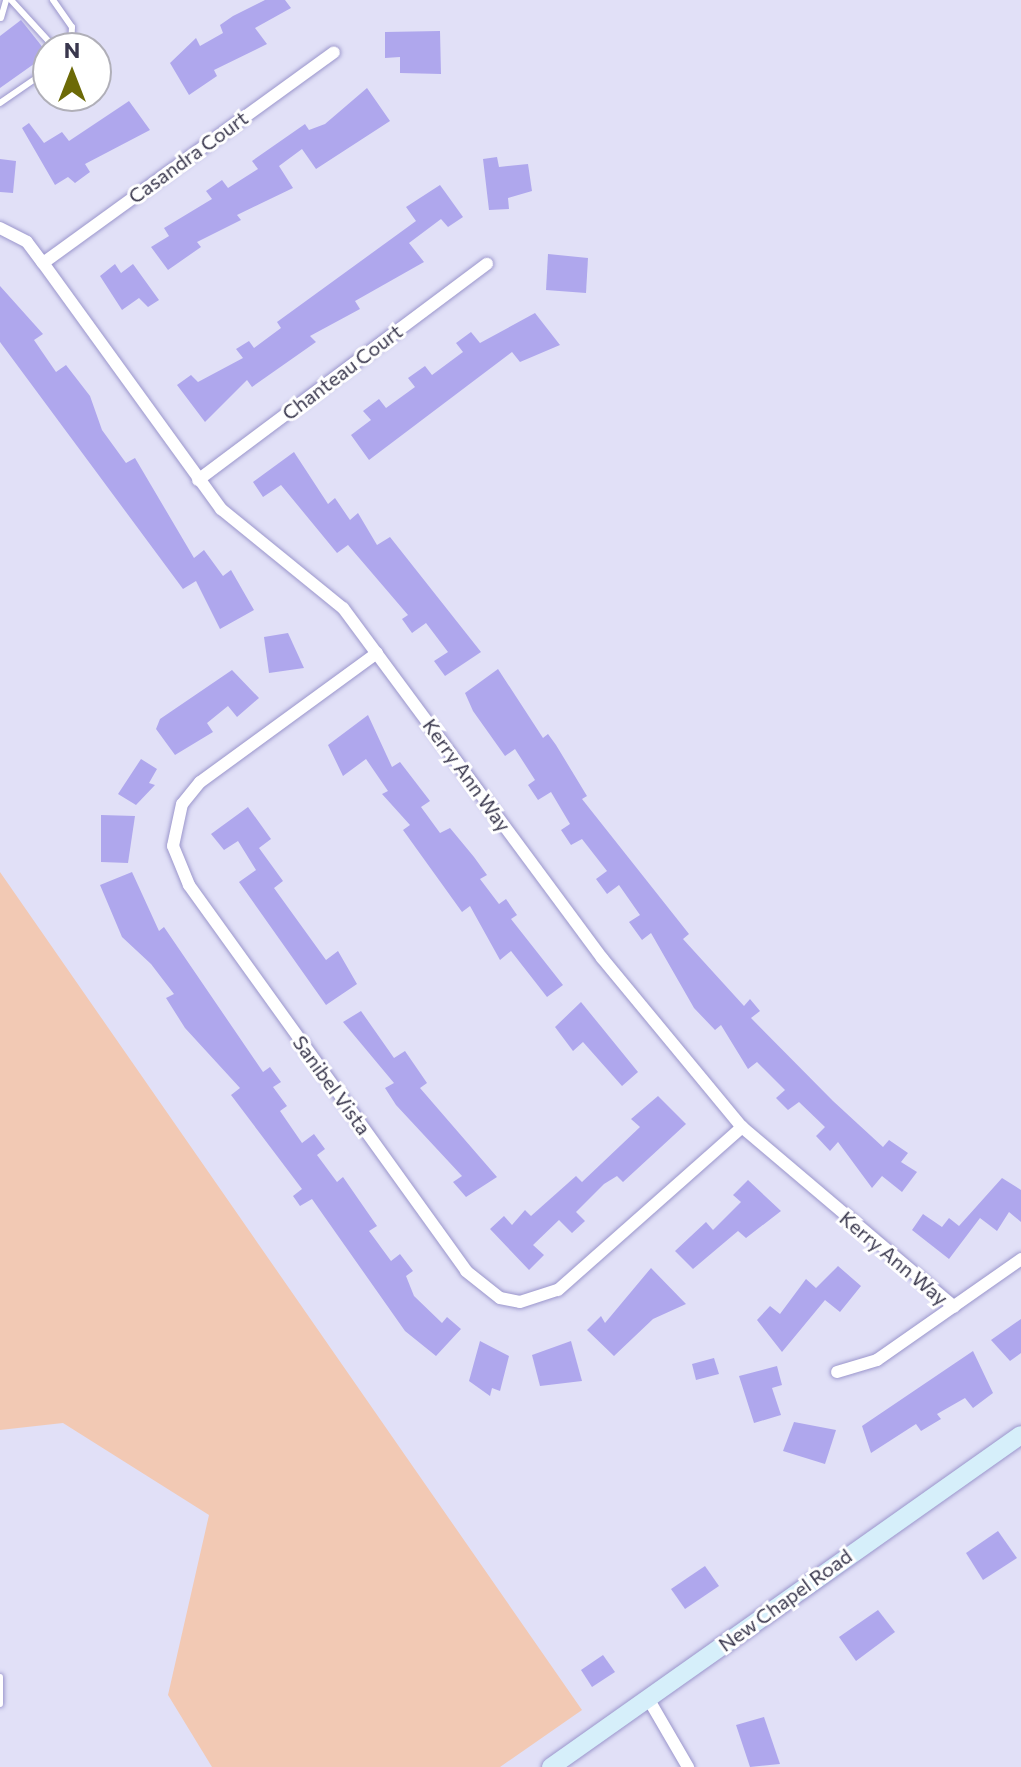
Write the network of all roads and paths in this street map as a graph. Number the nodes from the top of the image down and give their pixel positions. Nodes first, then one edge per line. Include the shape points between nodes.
1 (8, 0) edge
2 (53, 0) edge
3 (1, 18) edge
4 (39, 32) edge
5 (72, 32) edge
6 (334, 52) dead end
7 (32, 81) edge
8 (0, 103) edge
9 (0, 228) edge
10 (43, 263) junction
11 (487, 264) dead end
12 (198, 480) junction
13 (377, 653) junction
14 (742, 1127) junction
15 (1021, 1259) edge
16 (954, 1307) junction
17 (837, 1372) dead end
18 (1021, 1435) edge
19 (0, 1677) edge
20 (649, 1700) junction
21 (0, 1704) edge
22 (551, 1767) edge
23 (688, 1767) edge

1 - 3 lane
1 - 4 lane
2 - 5 lane
6 - 10 street, Casandra Court
7 - 8 lane
9 - 10 street, Kerry Ann Way via 27,242
10 - 12 street, Kerry Ann Way
11 - 12 street, Chanteau Court
12 - 13 street, Kerry Ann Way via 235,523 343,608
13 - 14 street, Kerry Ann Way via 602,958
13 - 14 street, Sanibel Vista via 200,782 182,804 173,846 189,885 466,1271 500,1298 531,1300 558,1290
14 - 16 street, Kerry Ann Way
15 - 16 street
16 - 17 street via 877,1360
18 - 20 street, New Chapel Road
19 - 21 lane
20 - 22 street, New Chapel Road
20 - 23 street

